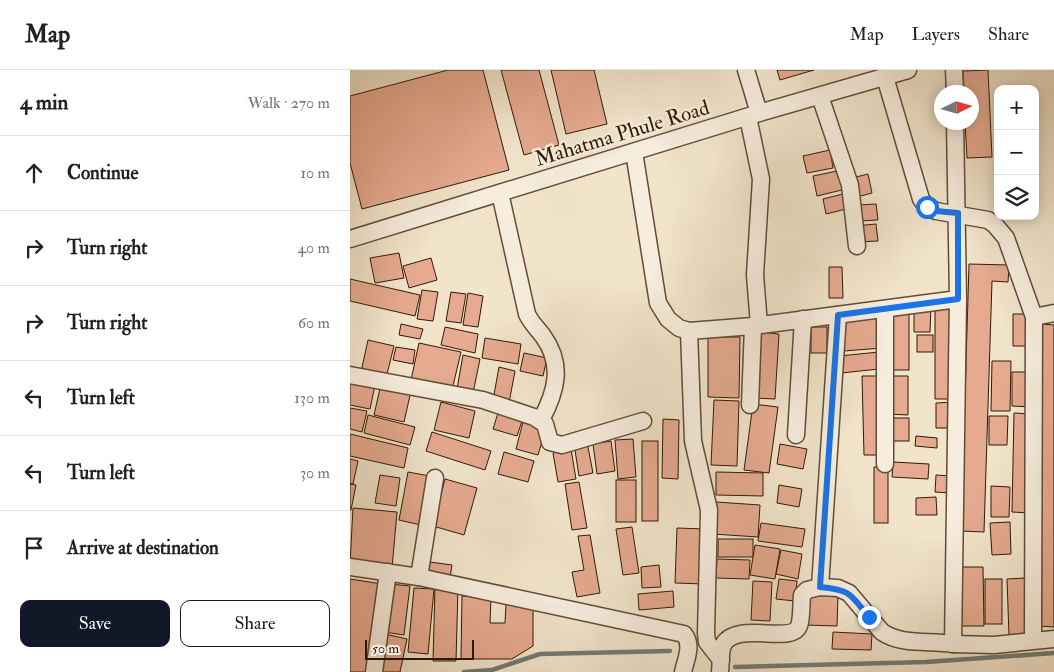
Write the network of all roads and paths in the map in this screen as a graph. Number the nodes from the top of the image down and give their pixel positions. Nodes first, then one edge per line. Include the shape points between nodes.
1 (746, 70) edge
2 (908, 70) edge
3 (954, 70) edge
4 (885, 76) junction
5 (955, 85) edge
6 (820, 96) junction
7 (753, 115) junction
8 (956, 130) edge
9 (634, 152) junction
10 (500, 193) junction
11 (958, 213) junction
12 (350, 239) edge
13 (857, 246) dead end
14 (958, 299) junction
15 (885, 308) junction
16 (1054, 314) edge
17 (838, 315) junction
18 (1034, 317) junction
19 (803, 319) junction
20 (756, 326) junction
21 (689, 330) junction
22 (350, 374) edge
23 (750, 405) dead end
24 (541, 420) junction
25 (643, 421) dead end
26 (796, 435) dead end
27 (885, 464) dead end
28 (435, 478) dead end
29 (350, 567) edge
30 (388, 572) junction
31 (418, 576) junction
32 (820, 587) junction
33 (1054, 639) edge
34 (1033, 640) junction
35 (953, 644) junction
36 (721, 666) edge
37 (374, 672) edge
38 (683, 672) edge

1 - 7 street
2 - 4 street, Mahatma Phule Road
3 - 5 street
4 - 6 street, Mahatma Phule Road
4 - 11 street via 921,199 936,211
6 - 7 street, Mahatma Phule Road
6 - 13 street via 850,185
7 - 9 street, Mahatma Phule Road
7 - 20 street via 761,180 755,275
8 - 11 street
9 - 10 street, Mahatma Phule Road
9 - 21 street via 658,303 668,319 679,328
10 - 12 street, Mahatma Phule Road
10 - 24 street via 528,314 548,344 556,370 553,398
11 - 14 street
11 - 18 street via 988,220 1006,238
14 - 15 street
14 - 35 street
15 - 17 street
15 - 27 street
16 - 18 street
17 - 19 street
17 - 32 street
18 - 34 street
19 - 20 street
19 - 26 street
20 - 21 street
20 - 23 street
21 - 36 street via 693,440 709,510 706,633 707,642
22 - 24 street via 482,400
24 - 25 street via 550,442 562,445
28 - 31 street
29 - 30 street
30 - 31 street
30 - 37 street
31 - 38 street via 684,634 690,646
32 - 35 street via 838,588 849,593 888,636 900,640
32 - 36 street via 807,590 802,595 799,627 794,632 733,636 722,647
33 - 34 street
34 - 35 street via 994,645

